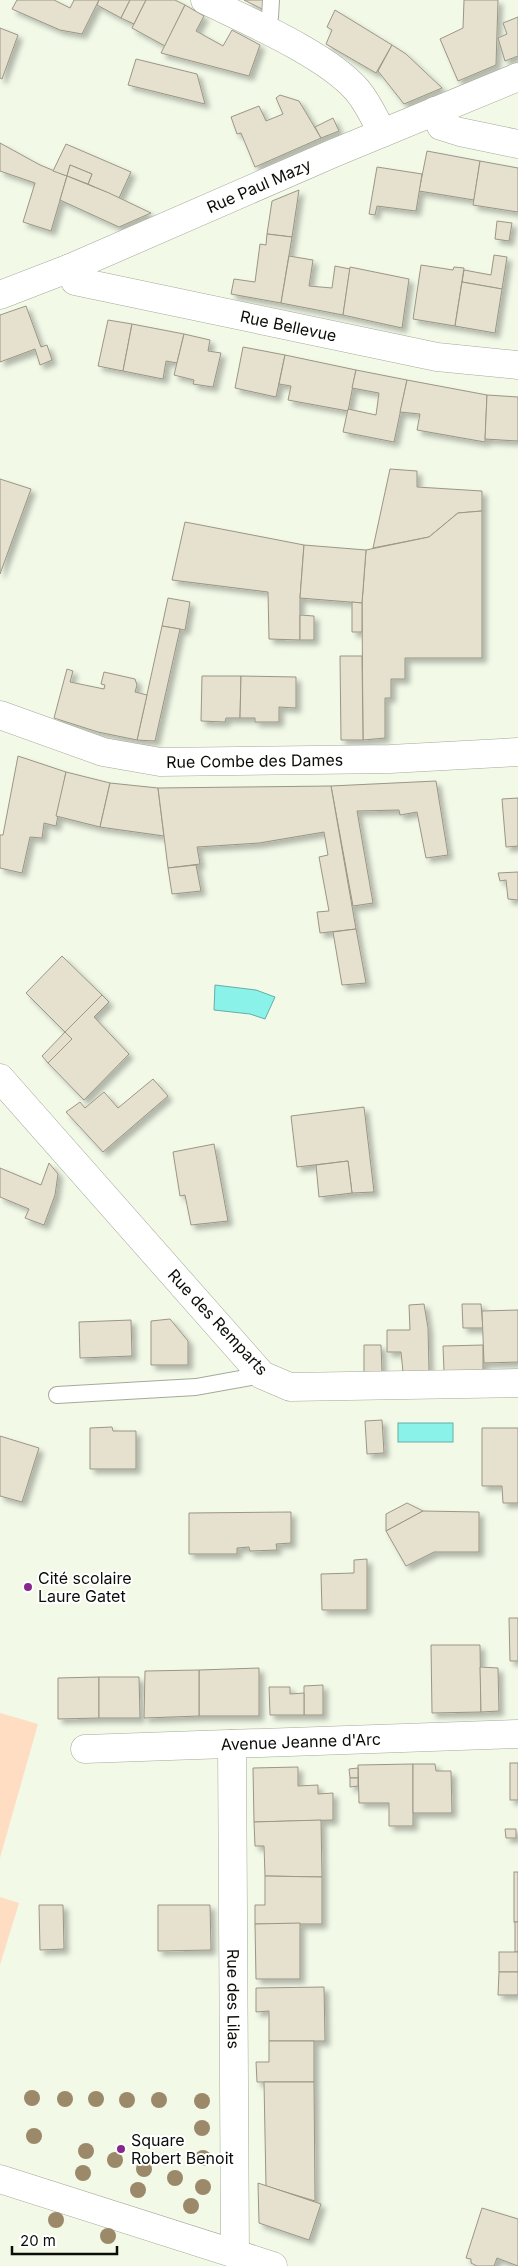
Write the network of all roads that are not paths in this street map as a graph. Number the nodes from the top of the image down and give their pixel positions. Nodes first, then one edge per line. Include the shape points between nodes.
1 (205, 0) edge
2 (271, 0) edge
3 (264, 29) junction
4 (518, 77) edge
5 (436, 112) junction
6 (382, 133) junction
7 (518, 144) edge
8 (70, 268) junction
9 (0, 295) edge
10 (518, 365) edge
11 (0, 715) edge
12 (518, 752) edge
13 (0, 1078) edge
14 (262, 1375) junction
15 (518, 1384) edge
16 (57, 1395) dead end
17 (518, 1734) edge
18 (232, 1744) junction
19 (85, 1749) dead end
20 (0, 2179) edge
21 (235, 2254) junction
22 (273, 2266) edge

1 - 3 street
2 - 3 lane via 270,17
3 - 6 street via 343,76 357,90
4 - 5 street, Rue Paul Mazy
5 - 6 street, Rue Paul Mazy
5 - 7 street via 441,126
6 - 8 street, Rue Paul Mazy
8 - 9 street, Rue Paul Mazy
8 - 10 street, Rue Bellevue via 76,281 437,357
11 - 12 street, Rue Combe des Dames via 103,752 160,762 390,759
13 - 14 street, Rue des Remparts
14 - 15 street, Rue des Remparts via 290,1387
14 - 16 lane via 196,1387
17 - 18 street, Avenue Jeanne d'Arc
18 - 19 street, Avenue Jeanne d'Arc
18 - 21 street, Rue des Lilas
20 - 21 street
21 - 22 street

